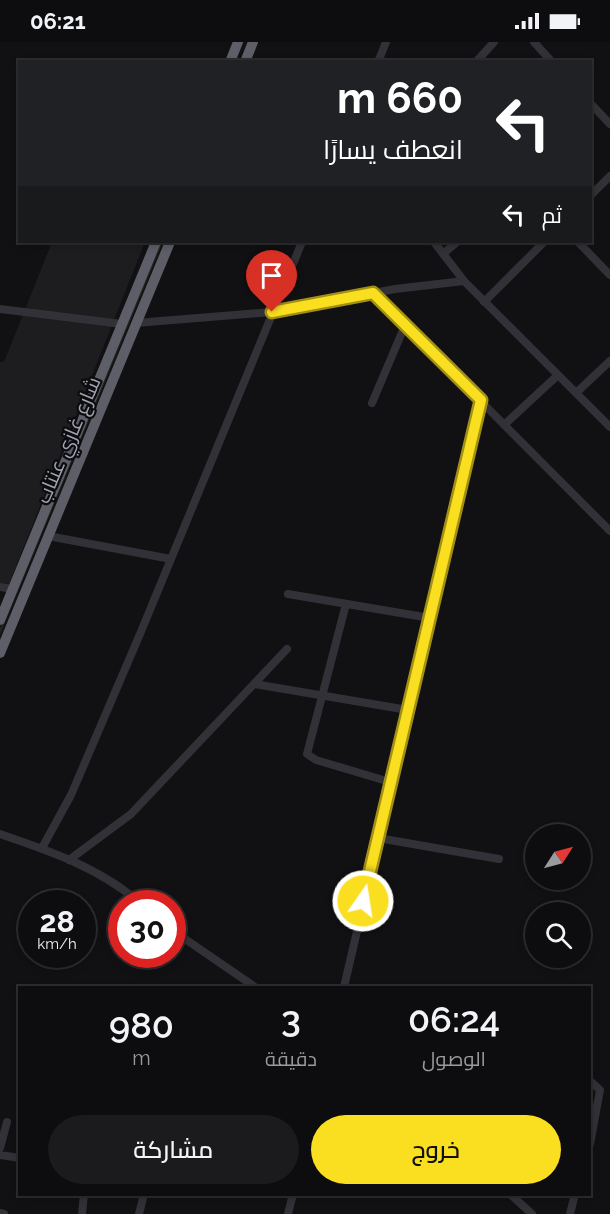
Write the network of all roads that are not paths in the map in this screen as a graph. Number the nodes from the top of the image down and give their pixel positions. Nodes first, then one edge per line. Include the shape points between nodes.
1 (238, 42) edge
2 (253, 42) edge
3 (386, 42) edge
4 (494, 42) edge
5 (534, 42) edge
6 (231, 60) edge
7 (246, 60) edge
8 (379, 60) edge
9 (478, 60) edge
10 (550, 60) edge
11 (592, 105) edge
12 (610, 124) edge
13 (610, 176) edge
14 (592, 194) edge
15 (156, 243) edge
16 (170, 243) edge
17 (302, 243) edge
18 (435, 243) edge
19 (456, 243) edge
20 (543, 243) edge
21 (579, 243) edge
22 (444, 255) junction
23 (610, 275) edge
24 (464, 281) junction
25 (373, 293) junction
26 (484, 302) junction
27 (0, 309) edge
28 (272, 312) junction
29 (136, 323) junction
30 (406, 323) junction
31 (122, 324) junction
32 (610, 361) edge
33 (558, 375) junction
34 (576, 393) junction
35 (481, 400) junction
36 (372, 403) dead end
37 (505, 424) junction
38 (610, 427) edge
39 (610, 531) edge
40 (48, 536) junction
41 (171, 559) junction
42 (0, 586) edge
43 (13, 588) junction
44 (288, 594) dead end
45 (346, 604) junction
46 (430, 618) junction
47 (0, 620) edge
48 (287, 649) dead end
49 (0, 653) edge
50 (254, 684) junction
51 (321, 696) junction
52 (408, 710) junction
53 (390, 782) junction
54 (0, 834) edge
55 (378, 838) junction
56 (42, 848) junction
57 (499, 859) dead end
58 (69, 860) junction
59 (123, 890) edge
60 (186, 940) edge
61 (254, 986) edge
62 (344, 986) edge
63 (591, 1082) edge
64 (7, 1122) dead end
65 (591, 1139) edge
66 (0, 1148) edge
67 (0, 1155) edge
68 (18, 1158) edge
69 (84, 1196) edge
70 (144, 1196) edge
71 (293, 1196) edge
72 (512, 1196) edge
73 (574, 1196) edge
74 (82, 1214) edge
75 (139, 1214) edge
76 (288, 1214) edge
77 (532, 1214) edge
78 (570, 1214) edge

1 - 6 highway
2 - 7 highway
3 - 8 street
4 - 9 street
5 - 10 street
11 - 12 street
13 - 14 street
15 - 31 highway
16 - 29 highway, شارع غازي عنتاب
17 - 28 street
18 - 22 street
19 - 22 street
20 - 26 street
21 - 23 street
22 - 24 street
24 - 25 street
24 - 26 street
25 - 28 street
25 - 30 street
26 - 33 street
27 - 31 street
28 - 29 street
28 - 41 street
29 - 40 highway, شارع غازي عنتاب
30 - 35 street
30 - 36 street
31 - 43 highway
32 - 34 street
33 - 34 street
33 - 37 street
34 - 38 street
35 - 37 street
35 - 46 street
37 - 39 street
40 - 41 street
40 - 49 highway, شارع غازي عنتاب
41 - 56 street via 71,795
42 - 43 street
43 - 47 highway
44 - 45 street
45 - 46 street
45 - 51 street
46 - 52 street
48 - 50 street
50 - 51 street
50 - 58 street via 131,814
51 - 52 street
51 - 53 street via 307,747 310,758
52 - 53 street
53 - 55 street
54 - 56 street
55 - 57 street
55 - 62 street
56 - 58 street
58 - 59 street via 104,876
60 - 61 street
63 - 65 street via 600,1090
64 - 66 street
67 - 68 street
69 - 74 street
70 - 75 street
71 - 76 street
72 - 77 street
73 - 78 street

